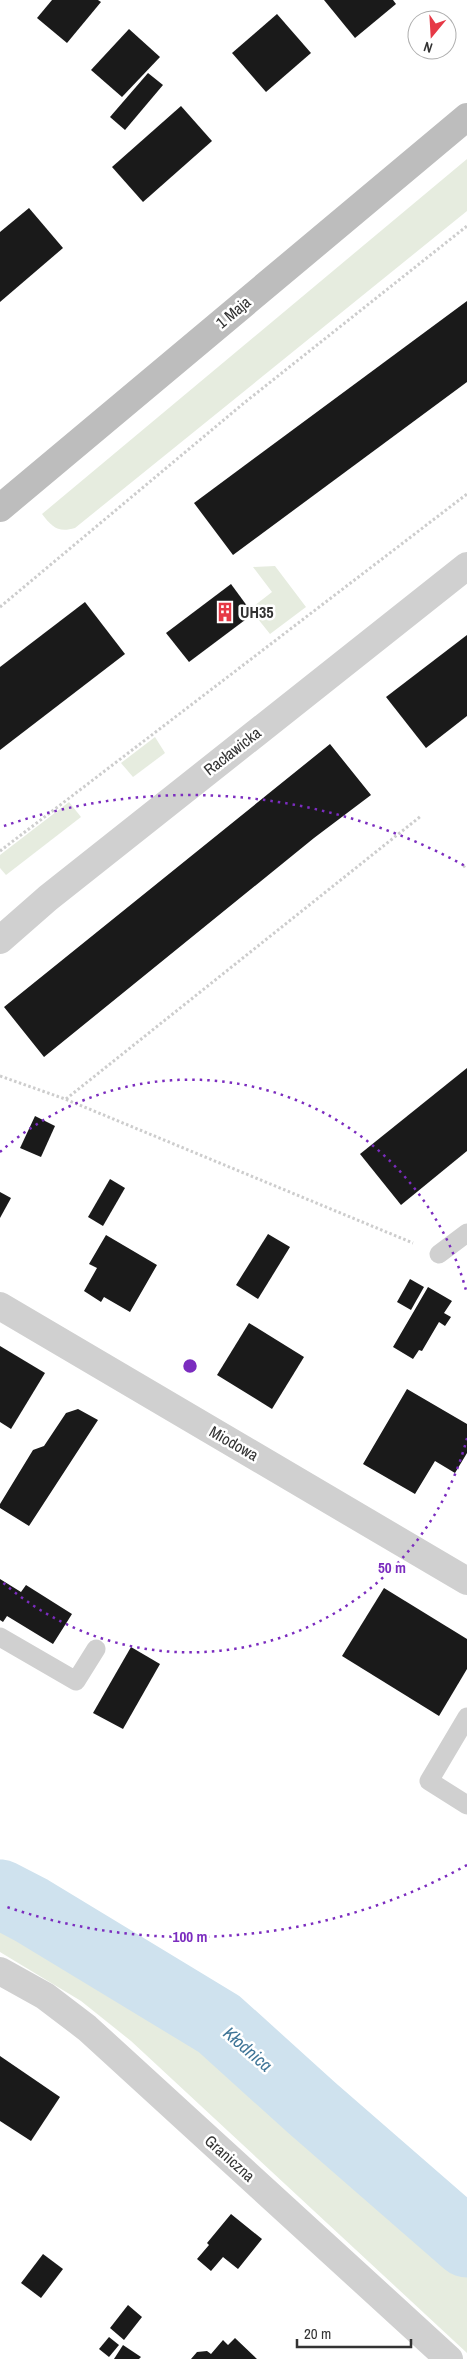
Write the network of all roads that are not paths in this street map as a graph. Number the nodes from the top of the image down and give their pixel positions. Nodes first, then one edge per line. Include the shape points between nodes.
1 (467, 117) edge
2 (0, 508) edge
3 (467, 566) edge
4 (0, 940) edge
5 (467, 1233) edge
6 (439, 1254) road end
7 (0, 1306) edge
8 (467, 1581) edge
9 (0, 1637) edge
10 (96, 1649) dead end
11 (467, 1717) edge
12 (467, 1805) edge
13 (0, 1971) edge
14 (450, 2359) edge

1 - 2 main road, 1 Maja
3 - 4 street, Racławicka via 78,874
5 - 6 lane
7 - 8 street, Miodowa
9 - 10 lane via 76,1681
11 - 12 lane via 429,1781
13 - 14 street, Graniczna via 45,1996 87,2028

